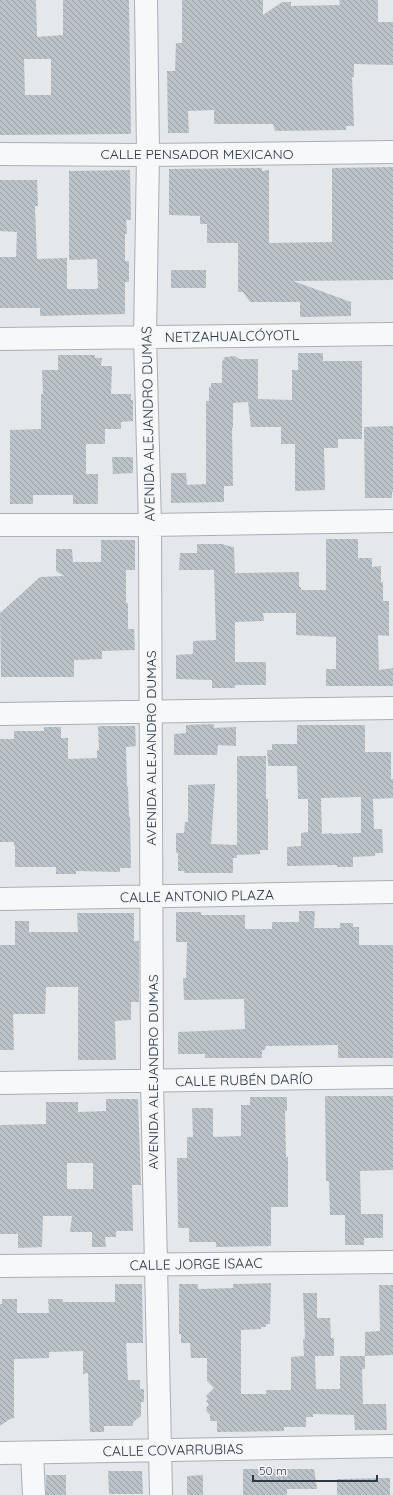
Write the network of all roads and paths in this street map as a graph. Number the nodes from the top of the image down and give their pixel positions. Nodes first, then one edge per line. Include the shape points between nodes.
1 (146, 0) edge
2 (393, 152) edge
3 (0, 154) edge
4 (148, 155) junction
5 (393, 334) edge
6 (145, 338) junction
7 (0, 339) edge
8 (393, 521) edge
9 (0, 525) edge
10 (150, 525) junction
11 (393, 708) edge
12 (151, 712) junction
13 (0, 714) edge
14 (393, 892) edge
15 (152, 897) junction
16 (0, 899) edge
17 (393, 1077) edge
18 (152, 1082) junction
19 (0, 1083) edge
20 (393, 1262) edge
21 (156, 1264) junction
22 (0, 1266) edge
23 (393, 1446) edge
24 (159, 1450) junction
25 (0, 1453) edge
26 (32, 1453) junction
27 (34, 1495) edge
28 (161, 1495) edge

1 - 4 street, AVENIDA ALEJANDRO DUMAS
2 - 4 street, CALLE PENSADOR MEXICANO
3 - 4 street, CALLE PENSADOR MEXICANO
4 - 6 street, AVENIDA ALEJANDRO DUMAS
5 - 6 street, NETZAHUALCÓYOTL
6 - 7 street, NETZAHUALCÓYOTL
6 - 10 street, AVENIDA ALEJANDRO DUMAS
8 - 10 street
9 - 10 street
10 - 12 street, AVENIDA ALEJANDRO DUMAS
11 - 12 street
12 - 13 street
12 - 15 street, AVENIDA ALEJANDRO DUMAS
14 - 15 street, CALLE ANTONIO PLAZA
15 - 16 street, CALLE ANTONIO PLAZA
15 - 18 street, AVENIDA ALEJANDRO DUMAS
17 - 18 street, CALLE RUBÉN DARÍO
18 - 19 street, CALLE RUBÉN DARÍO
18 - 21 street, AVENIDA ALEJANDRO DUMAS
20 - 21 street, CALLE JORGE ISAAC
21 - 22 street, CALLE JORGE ISAAC
21 - 24 street, AVENIDA ALEJANDRO DUMAS
23 - 24 street, CALLE COVARRUBIAS
24 - 26 street, CALLE COVARRUBIAS
24 - 28 street, AVENIDA ALEJANDRO DUMAS
25 - 26 street, CALLE COVARRUBIAS
26 - 27 street

